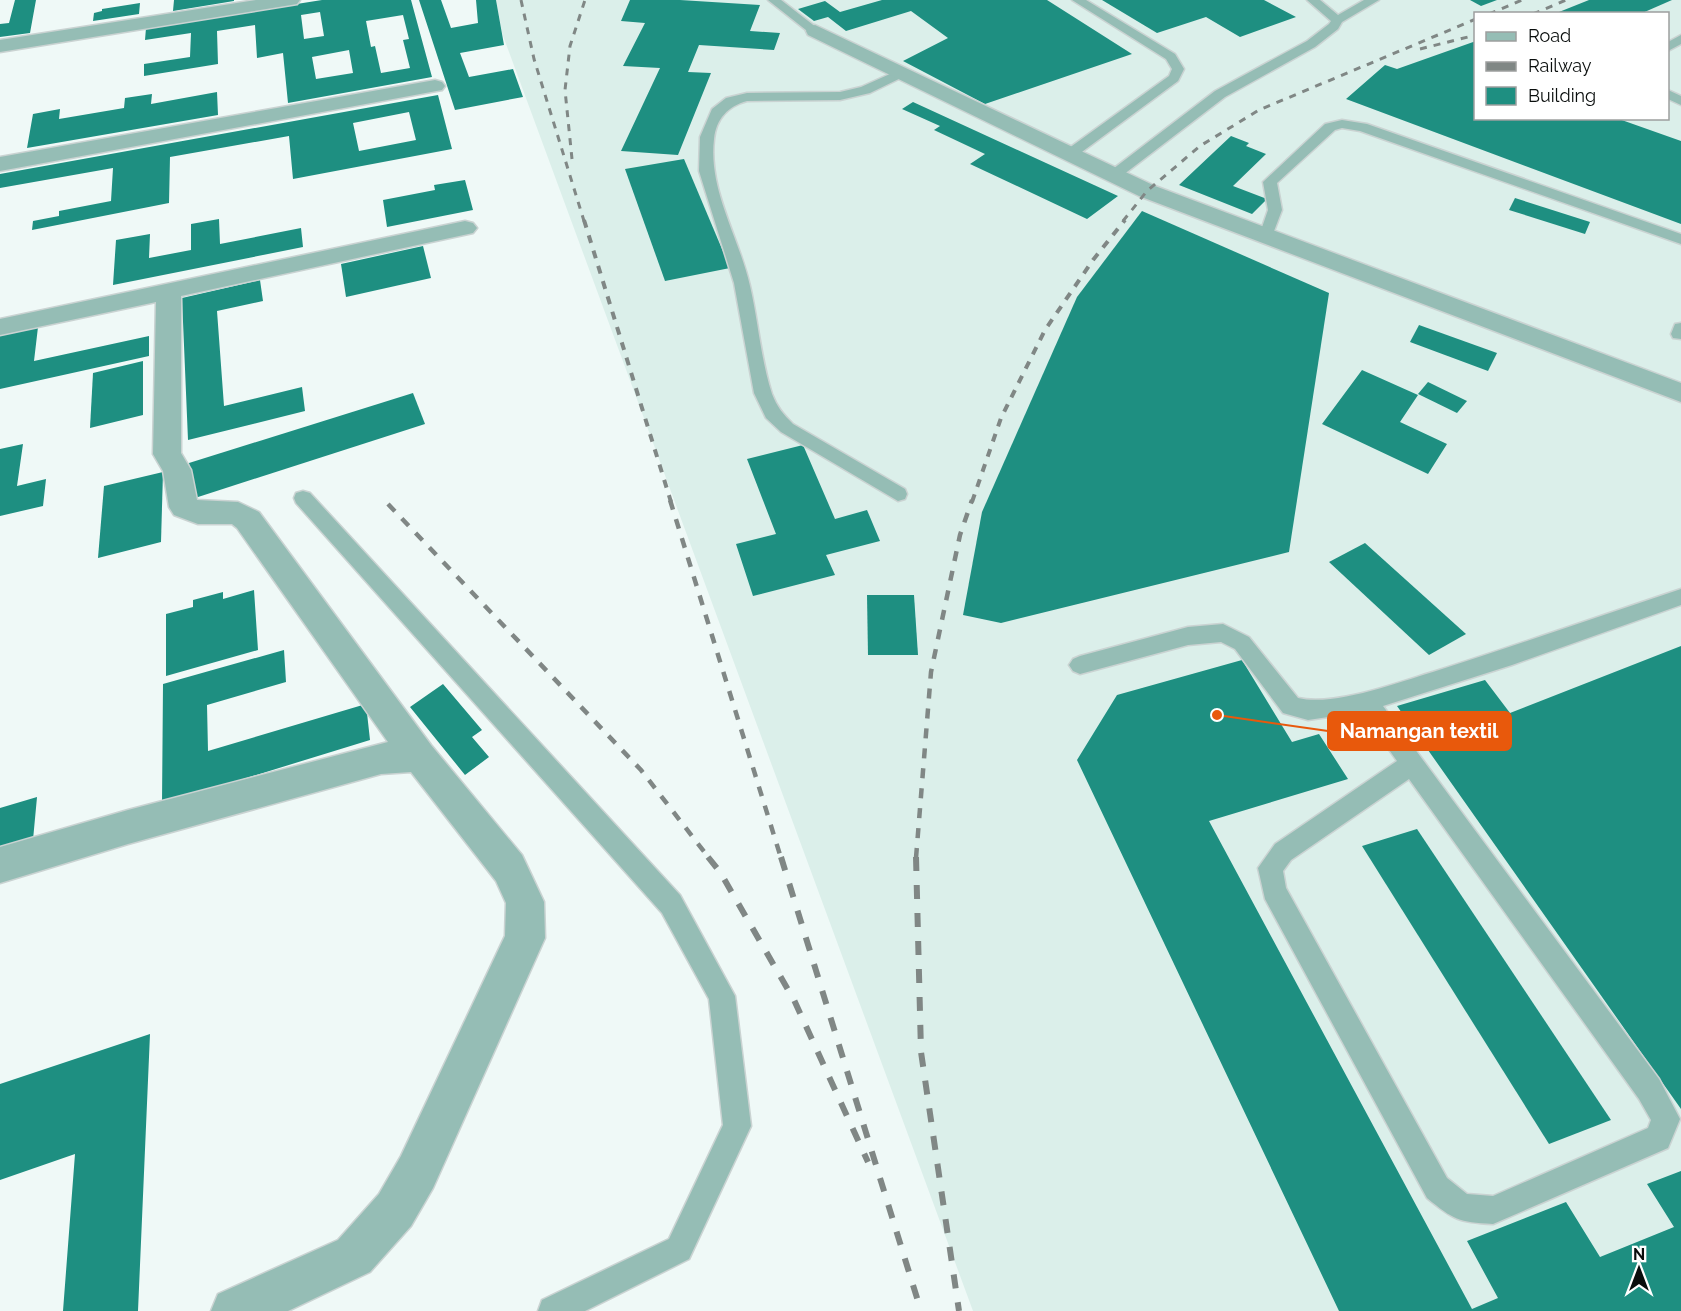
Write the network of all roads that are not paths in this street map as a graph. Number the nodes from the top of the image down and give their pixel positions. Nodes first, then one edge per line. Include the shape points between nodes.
1 (291, 0) edge
2 (774, 0) edge
3 (1078, 0) edge
4 (1313, 0) edge
5 (1373, 0) edge
6 (1337, 20) junction
7 (815, 31) joint
8 (0, 46) edge
9 (901, 73) junction
10 (435, 86) dead end
11 (1070, 154) junction
12 (0, 164) edge
13 (1114, 175) junction
14 (465, 228) dead end
15 (1266, 236) junction
16 (1681, 239) edge
17 (169, 291) junction
18 (0, 327) edge
19 (1681, 393) edge
20 (898, 494) dead end
21 (303, 498) dead end
22 (1681, 597) edge
23 (1080, 665) dead end
24 (1367, 702) junction
25 (419, 756) junction
26 (1412, 764) junction
27 (0, 865) edge
28 (235, 1311) edge
29 (553, 1311) edge

1 - 8 street
2 - 7 lane
3 - 11 lane via 1171,57 1178,69 1174,78
4 - 6 lane
5 - 6 lane
6 - 13 lane via 1311,44 1220,94
7 - 9 street
9 - 11 street
9 - 20 lane via 865,90 840,96 747,97 731,101 718,109 707,137 706,171 742,283 763,393 772,414 787,428
10 - 12 street
11 - 13 street
13 - 15 street
14 - 17 street
15 - 16 lane via 1275,210 1270,182 1330,127 1342,124 1362,127
15 - 19 street
17 - 18 street
17 - 25 street via 167,454 177,471 184,507 198,513 238,513 248,520
21 - 29 lane via 671,904 722,996 737,1126 679,1249
22 - 24 lane
23 - 24 lane via 1188,636 1223,633 1242,643 1291,706 1308,710
24 - 26 lane
25 - 27 street via 381,758
25 - 28 street via 508,867 525,902 525,938 417,1172 395,1210 354,1256
26 - 26 lane via 1649,1089 1666,1119 1658,1138 1493,1210 1461,1208 1437,1188 1274,891 1270,868 1283,852

